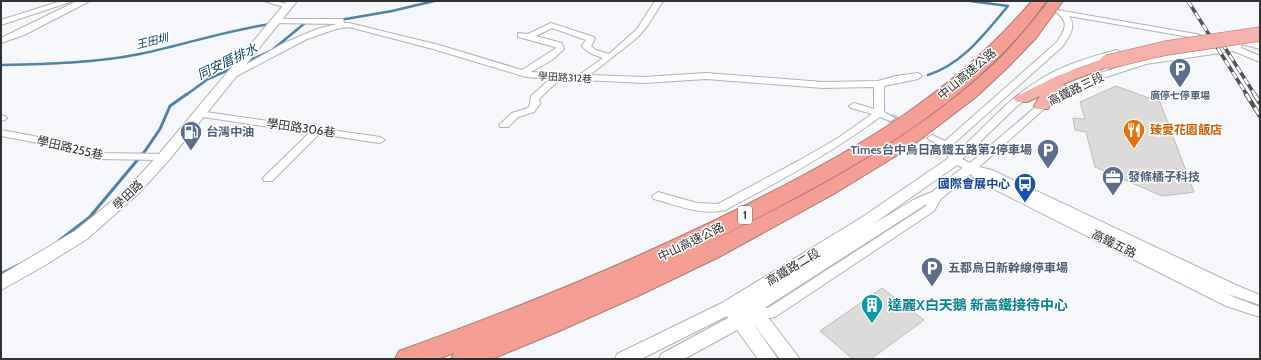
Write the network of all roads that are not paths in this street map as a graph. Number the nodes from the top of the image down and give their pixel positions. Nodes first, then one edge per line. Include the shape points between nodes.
1 (69, 1) edge
2 (81, 1) edge
3 (268, 1) edge
4 (659, 1) edge
5 (1039, 1) edge
6 (1056, 1) edge
7 (290, 4) edge
8 (1082, 12) dead end
9 (274, 21) junction
10 (1, 23) edge
11 (341, 25) junction
12 (1260, 34) edge
13 (1221, 36) junction
14 (1203, 38) junction
15 (1, 41) edge
16 (1234, 44) junction
17 (1260, 45) edge
18 (1203, 52) junction
19 (610, 57) junction
20 (1260, 60) edge
21 (1111, 63) junction
22 (524, 73) junction
23 (918, 76) dead end
24 (228, 77) junction
25 (557, 78) junction
26 (579, 79) junction
27 (879, 84) junction
28 (1022, 99) junction
29 (854, 106) dead end
30 (1042, 106) junction
31 (879, 113) junction
32 (199, 114) junction
33 (890, 118) tunnel mouth
34 (504, 125) dead end
35 (316, 130) junction
36 (1, 133) edge
37 (932, 138) tunnel mouth
38 (380, 140) dead end
39 (946, 145) junction
40 (158, 157) junction
41 (955, 160) junction
42 (971, 168) junction
43 (268, 179) dead end
44 (658, 196) dead end
45 (1, 283) edge
46 (731, 300) junction
47 (1260, 300) edge
48 (1260, 312) edge
49 (748, 316) junction
50 (408, 359) edge
51 (464, 359) edge
52 (624, 359) edge
53 (670, 359) edge
54 (769, 359) edge
55 (791, 359) edge

1 - 10 street
2 - 15 street via 84,2
3 - 7 street
4 - 19 street via 636,34
5 - 50 highway, 中山高速公路 / 1 via 1000,46 953,88 841,164 743,216 634,269
6 - 51 highway, 中山高速公路 / 1 via 1016,51 969,94 857,173 758,228 645,284
7 - 9 main road
8 - 13 street
9 - 11 street via 340,21
9 - 24 main road, 學田路
11 - 22 street, 學田路312巷 via 436,46
11 - 24 street, 學田路312巷 via 317,32
12 - 21 highway, bridge via 1166,48
13 - 14 street
13 - 16 street
14 - 16 street
14 - 28 street via 1128,50 1099,58 1053,76 1032,89
14 - 39 street via 1060,12 1069,20 1070,25 1060,44
16 - 17 street
16 - 18 street, 高鐵路三段
16 - 20 street
17 - 21 highway via 1229,45
18 - 20 street, 高鐵路三段 via 1232,54
18 - 30 street, 高鐵路三段 via 1116,70 1077,86
19 - 22 street via 594,52 586,46 591,39 551,25 525,36 559,45 560,49
19 - 26 street
21 - 28 highway via 1068,76
21 - 30 highway via 1047,97
22 - 25 street, 學田路312巷
23 - 27 street, 學田路312巷
24 - 32 main road, 學田路
25 - 26 street, 學田路312巷
25 - 34 street via 534,98 535,104 531,110 515,114
26 - 27 street, 學田路312巷 via 644,80 706,76 823,85
27 - 31 street
28 - 41 street
29 - 31 street
30 - 42 street, 高鐵路三段
31 - 33 street
31 - 44 street via 797,168 721,207 704,208
32 - 35 street, 學田路306巷
32 - 40 main road, 學田路
35 - 38 street, 學田路306巷
35 - 43 street
36 - 40 street, 學田路255巷 via 97,156
37 - 39 street
39 - 41 street
40 - 45 main road, 學田路 via 134,191 96,224
41 - 42 street, 高鐵五路
41 - 46 street, 高鐵路二段 via 869,220
42 - 47 street, 高鐵五路 via 988,172 1232,290
42 - 48 street, 高鐵五路 via 980,178 1231,302
42 - 49 street, 高鐵路二段 via 937,195 920,202 759,302
46 - 49 street
46 - 52 street, 高鐵路二段
49 - 53 street, 高鐵路二段
49 - 54 street
49 - 55 street

